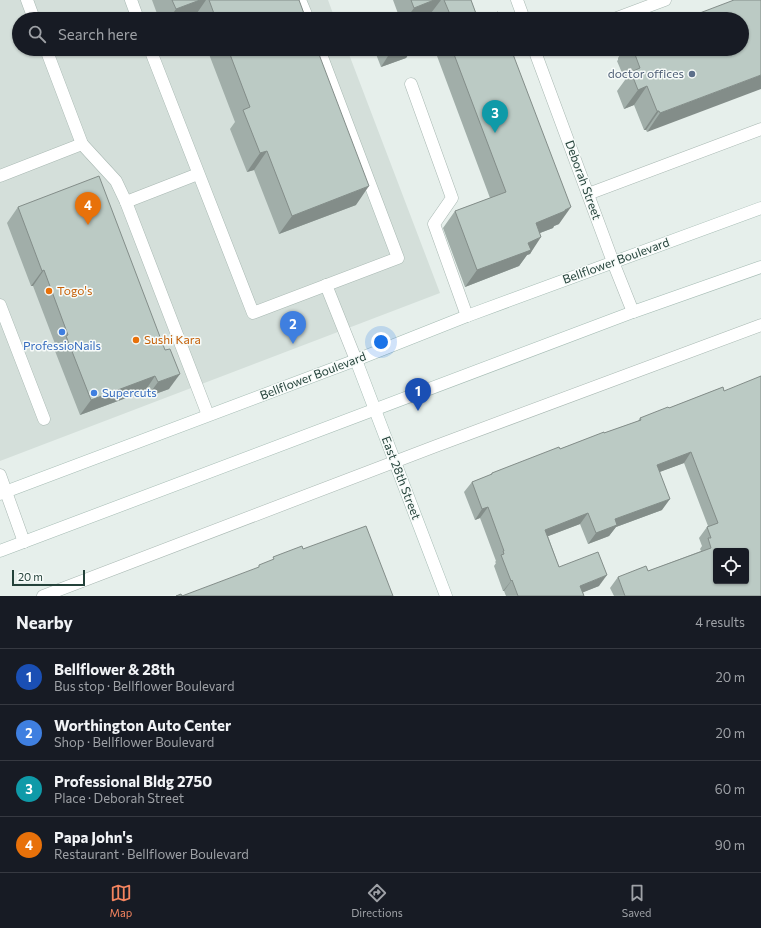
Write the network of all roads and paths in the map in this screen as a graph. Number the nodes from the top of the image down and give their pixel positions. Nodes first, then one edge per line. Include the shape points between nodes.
1 (27, 0) edge
2 (131, 0) edge
3 (300, 0) edge
4 (517, 0) edge
5 (665, 0) edge
6 (31, 12) edge
7 (135, 12) edge
8 (305, 12) edge
9 (521, 12) edge
10 (633, 12) edge
11 (49, 56) edge
12 (153, 56) edge
13 (322, 56) edge
14 (537, 56) edge
15 (411, 84) dead end
16 (761, 129) edge
17 (82, 144) junction
18 (198, 174) junction
19 (0, 176) edge
20 (588, 194) junction
21 (126, 202) junction
22 (761, 208) edge
23 (613, 262) junction
24 (761, 267) edge
25 (326, 285) junction
26 (0, 305) edge
27 (633, 312) junction
28 (467, 316) junction
29 (761, 325) edge
30 (356, 360) junction
31 (375, 409) junction
32 (208, 415) junction
33 (44, 418) dead end
34 (395, 462) junction
35 (0, 475) edge
36 (3, 493) edge
37 (24, 542) junction
38 (0, 551) edge
39 (43, 596) edge
40 (446, 596) edge

1 - 6 main road
2 - 7 main road
3 - 8 main road
4 - 9 main road
5 - 10 main road
11 - 17 main road
12 - 18 main road
13 - 25 main road via 398,258
14 - 20 main road, Deborah Street
15 - 28 main road via 452,198 434,224
16 - 20 main road
17 - 19 main road
17 - 21 main road via 116,181
18 - 21 main road
18 - 25 main road via 252,313
20 - 23 main road, Deborah Street
21 - 32 main road
22 - 23 main road, Bellflower Boulevard
23 - 27 main road, Deborah Street
23 - 28 main road, Bellflower Boulevard
24 - 27 main road
25 - 30 main road, East 28th Street
26 - 33 main road
27 - 31 main road
28 - 30 main road, Bellflower Boulevard
29 - 34 main road
30 - 31 main road, East 28th Street
30 - 32 main road, Bellflower Boulevard
31 - 34 main road, East 28th Street
31 - 37 main road
32 - 36 main road, Bellflower Boulevard
34 - 39 main road
34 - 40 main road, East 28th Street
35 - 36 main road
36 - 37 main road
37 - 38 main road

